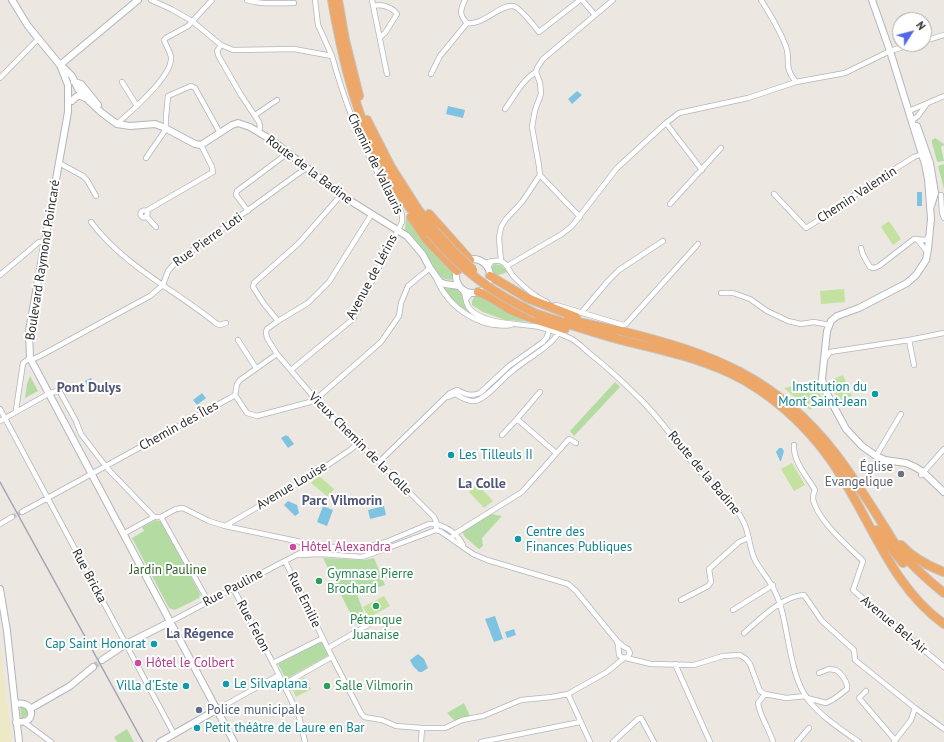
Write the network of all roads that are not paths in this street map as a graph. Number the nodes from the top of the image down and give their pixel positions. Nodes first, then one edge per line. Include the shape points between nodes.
1 (12, 0) edge
2 (138, 0) edge
3 (151, 0) edge
4 (212, 0) edge
5 (247, 0) edge
6 (315, 0) edge
7 (332, 0) edge
8 (338, 0) edge
9 (372, 0) edge
10 (465, 0) edge
11 (581, 0) edge
12 (613, 0) edge
13 (761, 0) edge
14 (872, 0) edge
15 (294, 3) dead end
16 (373, 6) junction
17 (595, 15) junction
18 (192, 21) junction
19 (467, 23) junction
20 (944, 35) edge
21 (380, 37) junction
22 (38, 39) junction
23 (932, 39) edge
24 (220, 45) junction
25 (890, 51) junction
26 (332, 56) junction
27 (60, 64) junction
28 (64, 72) junction
29 (536, 72) junction
30 (387, 74) dead end
31 (431, 74) dead end
32 (0, 78) edge
33 (75, 82) junction
34 (122, 82) dead end
35 (796, 82) junction
36 (68, 88) junction
37 (944, 96) edge
38 (88, 100) junction
39 (277, 100) dead end
40 (72, 101) junction
41 (926, 105) junction
42 (137, 106) junction
43 (505, 109) dead end
44 (909, 111) junction
45 (68, 112) junction
46 (255, 115) junction
47 (107, 116) junction
48 (912, 119) junction
49 (666, 123) junction
50 (117, 124) junction
51 (166, 129) junction
52 (259, 132) junction
53 (220, 133) junction
54 (201, 145) junction
55 (721, 148) dead end
56 (288, 153) junction
57 (925, 153) junction
58 (146, 158) dead end
59 (59, 163) junction
60 (306, 168) junction
61 (387, 169) junction
62 (702, 170) junction
63 (540, 175) junction
64 (928, 179) junction
65 (774, 194) dead end
66 (940, 194) edge
67 (340, 195) junction
68 (96, 196) dead end
69 (670, 204) dead end
70 (930, 209) junction
71 (248, 212) junction
72 (371, 215) junction
73 (580, 216) junction
74 (944, 218) edge
75 (91, 222) dead end
76 (156, 227) dead end
77 (397, 230) junction
78 (929, 237) junction
79 (917, 239) junction
80 (45, 241) junction
81 (663, 241) dead end
82 (698, 244) dead end
83 (861, 248) dead end
84 (928, 253) junction
85 (470, 260) junction
86 (501, 261) junction
87 (486, 265) junction
88 (507, 266) junction
89 (430, 268) junction
90 (0, 275) edge
91 (435, 276) junction
92 (490, 276) junction
93 (459, 282) junction
94 (163, 285) junction
95 (474, 292) junction
96 (721, 293) dead end
97 (466, 299) junction
98 (538, 312) junction
99 (581, 313) junction
100 (278, 321) junction
101 (226, 323) dead end
102 (516, 325) junction
103 (829, 325) junction
104 (549, 330) junction
105 (620, 331) junction
106 (558, 333) junction
107 (944, 333) edge
108 (620, 339) junction
109 (238, 340) dead end
110 (909, 340) junction
111 (277, 354) junction
112 (30, 359) junction
113 (824, 360) junction
114 (914, 365) dead end
115 (509, 366) junction
116 (256, 368) junction
117 (291, 370) junction
118 (513, 370) junction
119 (540, 392) dead end
120 (48, 394) junction
121 (234, 395) junction
122 (315, 400) junction
123 (444, 400) junction
124 (0, 409) edge
125 (16, 412) junction
126 (901, 414) dead end
127 (5, 418) junction
128 (517, 419) junction
129 (0, 421) edge
130 (502, 435) dead end
131 (358, 443) junction
132 (576, 443) dead end
133 (794, 445) dead end
134 (944, 449) edge
135 (556, 453) junction
136 (876, 456) junction
137 (379, 462) junction
138 (106, 466) junction
139 (922, 473) junction
140 (91, 474) junction
141 (931, 482) junction
142 (944, 492) edge
143 (944, 496) edge
144 (47, 498) junction
145 (22, 512) tunnel mouth
146 (864, 514) junction
147 (12, 517) tunnel mouth
148 (154, 517) junction
149 (161, 517) junction
150 (0, 524) edge
151 (437, 524) junction
152 (883, 524) junction
153 (225, 526) junction
154 (436, 530) junction
155 (123, 534) junction
156 (453, 536) junction
157 (748, 538) junction
158 (322, 546) junction
159 (371, 546) junction
160 (310, 548) junction
161 (373, 553) junction
162 (314, 554) junction
163 (321, 554) junction
164 (297, 555) junction
165 (285, 561) junction
166 (944, 572) edge
167 (773, 585) junction
168 (233, 588) junction
169 (0, 589) edge
170 (944, 593) edge
171 (944, 597) edge
172 (681, 600) dead end
173 (208, 602) junction
174 (780, 604) junction
175 (733, 610) dead end
176 (170, 622) junction
177 (944, 624) edge
178 (368, 625) dead end
179 (744, 633) dead end
180 (323, 638) junction
181 (618, 643) junction
182 (126, 644) junction
183 (624, 647) junction
184 (328, 648) junction
185 (619, 653) junction
186 (332, 657) junction
187 (627, 657) junction
188 (102, 660) tunnel mouth
189 (273, 663) junction
190 (675, 664) junction
191 (616, 665) junction
192 (93, 667) tunnel mouth
193 (944, 667) edge
194 (819, 673) dead end
195 (279, 675) junction
196 (284, 684) junction
197 (866, 691) dead end
198 (568, 694) junction
199 (765, 694) junction
200 (807, 697) junction
201 (14, 704) junction
202 (915, 708) junction
203 (30, 709) junction
204 (216, 710) junction
205 (16, 722) junction
206 (24, 722) junction
207 (580, 722) junction
208 (422, 728) junction
209 (809, 728) dead end
210 (944, 729) edge
211 (174, 734) junction
212 (895, 741) edge
213 (19, 742) edge
214 (51, 742) edge
215 (160, 742) edge
216 (234, 742) edge
217 (305, 742) edge
218 (421, 742) edge
219 (481, 742) edge
220 (590, 742) edge
221 (613, 742) edge
222 (654, 742) edge
223 (710, 742) edge
224 (773, 742) edge
225 (797, 742) edge
226 (859, 742) edge

1 - 22 street
2 - 27 street
3 - 18 street
4 - 18 street
5 - 15 street
6 - 26 street, Chemin de Vallauris via 318,25
7 - 61 highway via 352,93 363,125
8 - 61 highway via 357,92
9 - 16 street
10 - 19 street via 461,15
11 - 17 street
11 - 19 street via 539,32 518,8 512,6 477,23
12 - 17 street
13 - 35 street via 786,46 787,66
14 - 25 street
16 - 21 street
16 - 21 street via 380,5 394,10 397,14
17 - 29 street via 543,59
18 - 24 street
18 - 42 street via 164,40 171,58 168,71
19 - 31 street via 440,56
20 - 23 street
21 - 30 street
22 - 27 street
22 - 32 street
24 - 26 street via 233,50 294,49
24 - 46 street via 217,51 219,57
25 - 35 street via 845,73
25 - 44 street
26 - 77 street, Chemin de Vallauris via 343,96 365,148 402,214 402,222
27 - 28 street
27 - 33 street
28 - 33 street
28 - 36 street
29 - 43 street via 524,83
29 - 63 street via 541,94 532,127
33 - 36 street
33 - 38 street
33 - 40 street, Boulevard Raymond Poincaré
33 - 47 street via 81,84
34 - 42 street
35 - 49 street via 748,98 679,112
36 - 45 street, Boulevard Raymond Poincaré
37 - 41 street
38 - 40 street via 77,96
38 - 47 street
39 - 46 street
40 - 45 street, Boulevard Raymond Poincaré
41 - 44 street
41 - 48 street via 918,116
42 - 50 street
44 - 48 street
45 - 59 street, Boulevard Raymond Poincaré
46 - 52 street via 260,126
47 - 50 street
48 - 57 street
49 - 62 street
49 - 73 street via 617,168
50 - 51 street via 155,124
51 - 53 street via 168,96 191,86 195,88
51 - 54 street
51 - 58 street
52 - 53 street, Route de la Badine via 238,123
52 - 56 street, Route de la Badine
53 - 54 street, Route de la Badine
54 - 76 street via 213,172 146,214
55 - 62 street
56 - 60 street, Route de la Badine
56 - 71 street via 237,191 236,195
57 - 64 street
57 - 65 street, Chemin Valentin via 914,157 863,189 806,228
57 - 66 street
59 - 68 street via 88,180
59 - 80 street, Boulevard Raymond Poincaré
60 - 67 street, Route de la Badine
60 - 71 street, Rue Pierre Loti
61 - 85 highway
61 - 93 highway via 409,215
61 - 98 highway, bridge via 432,232 487,281
62 - 69 street
63 - 73 street
63 - 86 street via 501,227
64 - 66 street via 931,193
64 - 70 street
66 - 70 street
66 - 74 street
67 - 72 street, Route de la Badine
67 - 100 street via 299,243 254,283 253,287 258,296
70 - 78 street
71 - 94 street, Rue Pierre Loti via 175,263 168,271
72 - 77 street, Route de la Badine
72 - 100 street via 329,282 308,303
73 - 88 street via 562,234
75 - 94 street via 114,248
77 - 89 street, Route de la Badine via 414,244
77 - 117 street, Avenue de Lérins via 353,320
78 - 79 street via 925,240
78 - 84 street
79 - 83 street via 874,268 870,267
79 - 84 street
80 - 90 street via 39,242
80 - 112 street, Boulevard Raymond Poincaré via 29,330
81 - 99 street via 619,270
82 - 99 street via 626,324
84 - 103 street via 921,268 910,281 874,301 837,316
85 - 87 street via 475,259
85 - 93 street via 462,264
86 - 87 street via 492,261
86 - 88 street
87 - 92 street
88 - 99 street via 514,277 544,301
89 - 91 street, Route de la Badine
89 - 122 street via 408,286 401,303 400,316 382,342
91 - 93 street via 444,284
91 - 102 street, Route de la Badine via 452,302 472,318 497,326
92 - 95 street via 487,286
92 - 105 highway via 528,298 572,316
93 - 95 street
93 - 97 street, Route de la Badine
94 - 101 street via 218,324
94 - 112 street, Rue Pierre Loti via 150,296
95 - 97 street
95 - 108 highway via 484,294 547,324 592,336
96 - 103 street via 733,293 750,299 788,321
97 - 102 street, Route de la Badine via 469,308 479,315
98 - 105 highway
98 - 108 highway via 578,328
100 - 111 street, Vieux Chemin de la Colle via 266,332
102 - 104 street, Route de la Badine
103 - 113 street
104 - 106 street, Route de la Badine
104 - 115 street via 543,342
105 - 152 highway via 697,353 732,367 770,389 818,432
106 - 118 street via 553,341
106 - 157 street, Route de la Badine via 574,340 645,404 694,465 738,513
107 - 110 street
108 - 146 highway via 695,359 730,374 768,395 817,442
109 - 116 street
110 - 113 street via 830,352
110 - 114 street
111 - 116 street
111 - 117 street, Vieux Chemin de la Colle
112 - 120 street, Boulevard Raymond Poincaré
112 - 125 street via 23,363
113 - 136 street via 823,384 844,425 850,435
115 - 118 street
115 - 123 street via 480,393 468,395 457,390
116 - 121 street via 240,380
117 - 122 street, Vieux Chemin de la Colle
118 - 123 street via 477,401 455,394
119 - 128 street
120 - 125 street
120 - 138 street via 60,392 81,434
120 - 140 street, Boulevard Raymond Poincaré
121 - 122 street via 247,413 257,416
121 - 138 street, Chemin des Îles
122 - 131 street, Vieux Chemin de la Colle
123 - 137 street
124 - 127 street, Rue Bricka
125 - 127 street
126 - 136 street
127 - 129 street
127 - 144 street, Rue Bricka
128 - 130 street
128 - 135 street
131 - 137 street, Vieux Chemin de la Colle
131 - 153 street, Avenue Louise via 316,473
132 - 135 street via 569,439
133 - 193 street, Avenue Bel-Air via 793,452 797,461 815,490 813,498 818,511 832,530 863,561 853,590
134 - 139 street
135 - 156 street via 522,492
136 - 139 street
137 - 151 street, Vieux Chemin de la Colle via 434,517
138 - 140 street, Chemin des Îles
138 - 148 street
139 - 141 street
140 - 144 street, Chemin des Îles
140 - 155 street, Boulevard Raymond Poincaré
141 - 142 street
141 - 143 street
144 - 145 street, Chemin des Îles
144 - 182 street, Rue Bricka
146 - 171 highway via 904,563
146 - 177 highway via 897,575
147 - 150 street
148 - 149 street
148 - 155 street
149 - 153 street via 183,508
149 - 173 street
151 - 154 street
151 - 156 street via 444,526
151 - 159 street via 430,524
152 - 166 highway via 905,549 930,567
152 - 170 highway via 909,561
153 - 160 street via 306,543
154 - 156 street
154 - 161 street, Rue Pauline
155 - 176 street, Boulevard Raymond Poincaré
156 - 181 street via 473,554 487,560 568,584
157 - 167 street, Route de la Badine via 756,562
157 - 172 street via 739,542 708,569 711,582 708,586
158 - 159 street
158 - 160 street
158 - 163 street
159 - 161 street
160 - 162 street
160 - 164 street, Rue Pauline
161 - 163 street, Rue Pauline via 362,556
162 - 163 street, Rue Pauline
162 - 164 street, Rue Pauline
164 - 165 street, Rue Pauline
165 - 168 street, Rue Pauline
165 - 180 street, Rue Emilie
167 - 174 street, Route de la Badine
167 - 175 street
168 - 173 street, Rue Pauline
168 - 189 street, Rue Felon
169 - 201 street
173 - 176 street, Rue Pauline
174 - 179 street
174 - 200 street, Route de la Badine via 792,662
174 - 202 street via 804,595 822,621 854,650 855,660
176 - 182 street
176 - 204 street, Boulevard Raymond Poincaré
178 - 184 street
180 - 184 street, Rue Emilie
180 - 189 street
181 - 183 street
181 - 185 street
182 - 188 street
182 - 211 street, Rue Bricka
183 - 185 street
183 - 187 street via 628,649
184 - 186 street, Rue Emilie
185 - 187 street
185 - 191 street
186 - 196 street
186 - 208 street via 364,717 396,726
187 - 190 street via 651,664
187 - 191 street
189 - 195 street, Rue Felon
190 - 199 street via 699,664 723,656 740,655 750,664 760,691
190 - 223 street
191 - 198 street
192 - 203 street via 70,686
194 - 200 street via 829,669 836,670 848,684 847,689 826,703
195 - 196 street, Rue Felon
195 - 204 street
196 - 217 street, Rue Felon via 301,721
197 - 212 street via 860,698
198 - 207 street
198 - 208 street via 521,700 445,728
199 - 200 street via 786,698
199 - 224 street via 758,703 759,710
200 - 226 street, Route de la Badine via 833,723
201 - 203 street via 25,704
201 - 205 street
202 - 210 street
202 - 212 street via 911,720
203 - 206 street via 31,716
204 - 211 street
204 - 216 street, Boulevard Raymond Poincaré
205 - 206 street
205 - 213 street
206 - 214 street
207 - 219 street
207 - 220 street
208 - 218 street
209 - 225 street
211 - 215 street
221 - 222 street via 641,718

